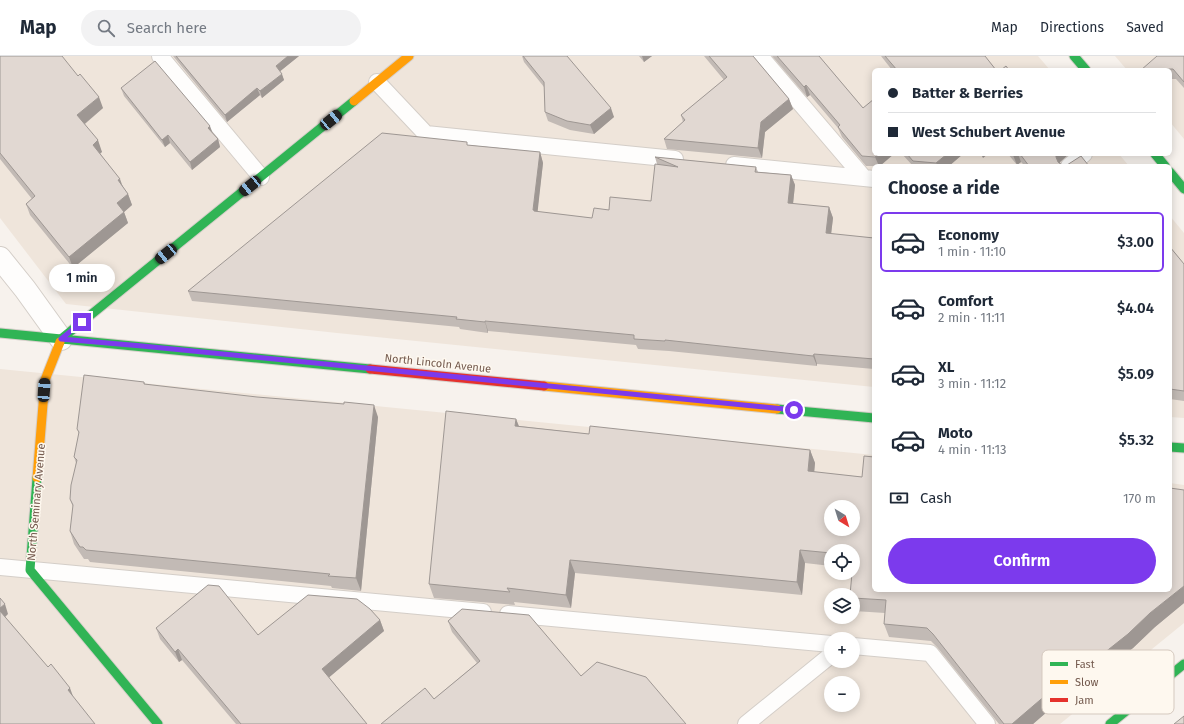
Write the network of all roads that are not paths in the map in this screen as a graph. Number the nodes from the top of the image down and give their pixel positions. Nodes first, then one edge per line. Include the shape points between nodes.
1 (160, 56) edge
2 (409, 56) edge
3 (760, 56) edge
4 (1074, 56) edge
5 (1084, 68) edge
6 (377, 82) junction
7 (1082, 156) edge
8 (1157, 156) edge
9 (692, 161) edge
10 (723, 164) edge
11 (1072, 164) edge
12 (1163, 164) edge
13 (1172, 174) edge
14 (261, 177) junction
15 (869, 179) edge
16 (1184, 189) edge
17 (0, 258) edge
18 (0, 333) edge
19 (61, 339) junction
20 (872, 418) edge
21 (1172, 447) edge
22 (1184, 448) edge
23 (0, 567) edge
24 (30, 570) junction
25 (824, 643) edge
26 (860, 647) edge
27 (824, 661) edge
28 (1184, 664) edge
29 (1174, 672) edge
30 (1122, 714) edge
31 (158, 724) edge
32 (746, 724) edge
33 (987, 724) edge
34 (1110, 724) edge

1 - 14 lane
2 - 6 main road
3 - 15 lane
4 - 5 main road
6 - 9 lane via 426,134
6 - 14 main road
7 - 11 lane
8 - 12 main road
10 - 15 lane
13 - 16 main road
14 - 19 main road
17 - 19 street
18 - 19 main road, North Lincoln Avenue
19 - 20 main road, North Lincoln Avenue
19 - 24 main road, North Seminary Avenue via 45,380
21 - 22 main road
23 - 24 lane
24 - 25 lane
24 - 31 main road, North Seminary Avenue
26 - 33 lane via 930,653
27 - 32 lane
28 - 29 main road
30 - 34 main road

